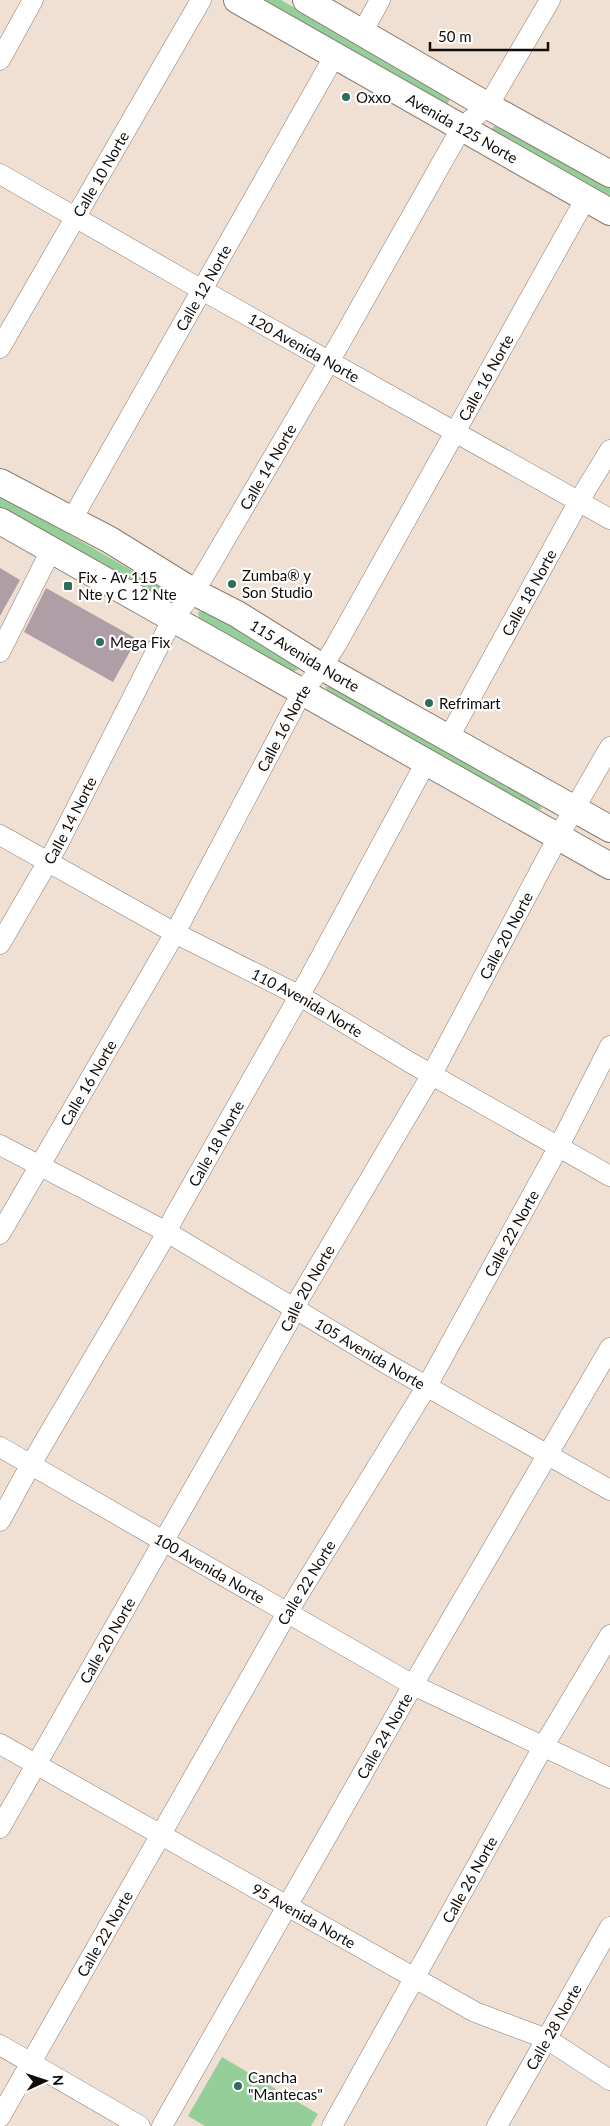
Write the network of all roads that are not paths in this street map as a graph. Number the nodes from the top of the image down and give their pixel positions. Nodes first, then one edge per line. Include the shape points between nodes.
1 (33, 0) edge
2 (201, 0) edge
3 (237, 0) edge
4 (306, 0) edge
5 (380, 0) edge
6 (550, 0) edge
7 (362, 32) junction
8 (335, 55) junction
9 (0, 60) edge
10 (488, 106) junction
11 (462, 127) junction
12 (0, 174) edge
13 (610, 174) edge
14 (586, 198) junction
15 (610, 212) edge
16 (75, 216) junction
17 (202, 290) junction
18 (0, 348) edge
19 (329, 361) junction
20 (456, 432) junction
21 (610, 450) edge
22 (0, 482) edge
23 (579, 501) junction
24 (610, 519) edge
25 (0, 521) edge
26 (71, 521) junction
27 (51, 550) junction
28 (194, 592) junction
29 (172, 618) junction
30 (0, 652) edge
31 (322, 667) junction
32 (302, 692) junction
33 (449, 737) junction
34 (610, 747) edge
35 (426, 762) junction
36 (576, 809) junction
37 (610, 829) edge
38 (0, 835) edge
39 (558, 837) junction
40 (47, 861) junction
41 (610, 866) edge
42 (175, 933) junction
43 (0, 944) edge
44 (300, 996) junction
45 (610, 1046) edge
46 (432, 1074) junction
47 (0, 1145) edge
48 (558, 1148) junction
49 (39, 1166) junction
50 (610, 1176) edge
51 (166, 1232) junction
52 (0, 1234) edge
53 (294, 1309) junction
54 (610, 1348) edge
55 (427, 1386) junction
56 (0, 1447) edge
57 (547, 1454) junction
58 (30, 1466) junction
59 (610, 1490) edge
60 (0, 1522) edge
61 (163, 1543) junction
62 (287, 1613) junction
63 (610, 1635) edge
64 (413, 1685) junction
65 (0, 1744) edge
66 (543, 1747) junction
67 (36, 1765) junction
68 (610, 1778) edge
69 (0, 1828) edge
70 (160, 1834) junction
71 (286, 1906) junction
72 (610, 1927) edge
73 (414, 1978) junction
74 (547, 2039) junction
75 (0, 2045) edge
76 (31, 2062) junction
77 (610, 2080) edge
78 (0, 2117) edge
79 (140, 2126) edge
80 (162, 2126) edge
81 (332, 2126) edge
82 (497, 2126) edge

1 - 9 street
2 - 16 street, Calle 10 Norte
3 - 8 main road, Avenida 125 Norte
4 - 7 main road, Avenida 125 Norte
5 - 7 street
6 - 10 street, Calle 14 Norte
7 - 10 main road, Avenida 125 Norte
8 - 11 main road, Avenida 125 Norte
8 - 17 street, Calle 12 Norte
10 - 11 street, Calle 14 Norte
10 - 13 main road, Avenida 125 Norte
11 - 14 main road, Avenida 125 Norte
11 - 19 street, Calle 14 Norte
12 - 16 street, 120 Avenida Norte
14 - 15 main road, Avenida 125 Norte
14 - 20 street, Calle 16 Norte
16 - 17 street, 120 Avenida Norte
16 - 18 street, Calle 10 Norte
17 - 19 street, 120 Avenida Norte
17 - 26 street, Calle 12 Norte
19 - 20 street, 120 Avenida Norte
19 - 28 street, Calle 14 Norte
20 - 23 street, 120 Avenida Norte
20 - 31 street, Calle 16 Norte
21 - 23 street, Calle 18 Norte
22 - 26 main road, 115 Avenida Norte
23 - 24 street, 120 Avenida Norte
23 - 33 street, Calle 18 Norte
25 - 27 main road
26 - 28 main road, 115 Avenida Norte via 110,540
27 - 29 main road
27 - 30 street
28 - 29 street, Calle 14 Norte
28 - 31 main road, 115 Avenida Norte via 237,614
29 - 32 main road
29 - 40 street, Calle 14 Norte
31 - 32 street, Calle 16 Norte
31 - 33 main road, 115 Avenida Norte
32 - 35 main road
32 - 42 street, Calle 16 Norte
33 - 36 main road, 115 Avenida Norte
34 - 36 street, Calle 20 Norte
35 - 39 main road
35 - 44 street, Calle 18 Norte
36 - 37 main road, 115 Avenida Norte
36 - 39 street, Calle 20 Norte
38 - 40 street, 110 Avenida Norte
39 - 41 main road
39 - 46 street, Calle 20 Norte
40 - 42 street, 110 Avenida Norte
40 - 43 street, Calle 14 Norte
42 - 44 street, 110 Avenida Norte
42 - 49 street, Calle 16 Norte
44 - 46 street, 110 Avenida Norte
44 - 51 street, Calle 18 Norte
45 - 48 street, Calle 22 Norte
46 - 48 street, 110 Avenida Norte
46 - 53 street, Calle 20 Norte
47 - 49 street, 105 Avenida Norte
48 - 50 street, 110 Avenida Norte
48 - 55 street, Calle 22 Norte
49 - 51 street, 105 Avenida Norte
49 - 52 street, Calle 16 Norte
51 - 53 street, 105 Avenida Norte
51 - 58 street, Calle 18 Norte
53 - 55 street, 105 Avenida Norte
53 - 61 street, Calle 20 Norte
54 - 57 street, Calle 24 Norte
55 - 57 street, 105 Avenida Norte
55 - 62 street, Calle 22 Norte
56 - 58 street, 100 Avenida Norte
57 - 59 street, 105 Avenida Norte
57 - 64 street, Calle 24 Norte
58 - 60 street, Calle 18 Norte
58 - 61 street, 100 Avenida Norte
61 - 62 street, 100 Avenida Norte
61 - 67 street, Calle 20 Norte
62 - 64 street, 100 Avenida Norte
62 - 70 street, Calle 22 Norte
63 - 66 street, Calle 26 Norte
64 - 66 street, 100 Avenida Norte
64 - 71 street, Calle 24 Norte
65 - 67 street, 95 Avenida Norte
66 - 68 street, 100 Avenida Norte
66 - 73 street, Calle 26 Norte
67 - 69 street, Calle 20 Norte
67 - 70 street, 95 Avenida Norte
70 - 71 street, 95 Avenida Norte
70 - 76 street, Calle 22 Norte
71 - 73 street, 95 Avenida Norte
71 - 80 street, Calle 24 Norte
72 - 74 street, Calle 28 Norte
73 - 74 street, 95 Avenida Norte via 476,2012
73 - 81 street, Calle 26 Norte
74 - 77 street, 95 Avenida Norte
74 - 82 street, Calle 28 Norte
75 - 76 street
76 - 78 street, Calle 22 Norte
76 - 79 street

